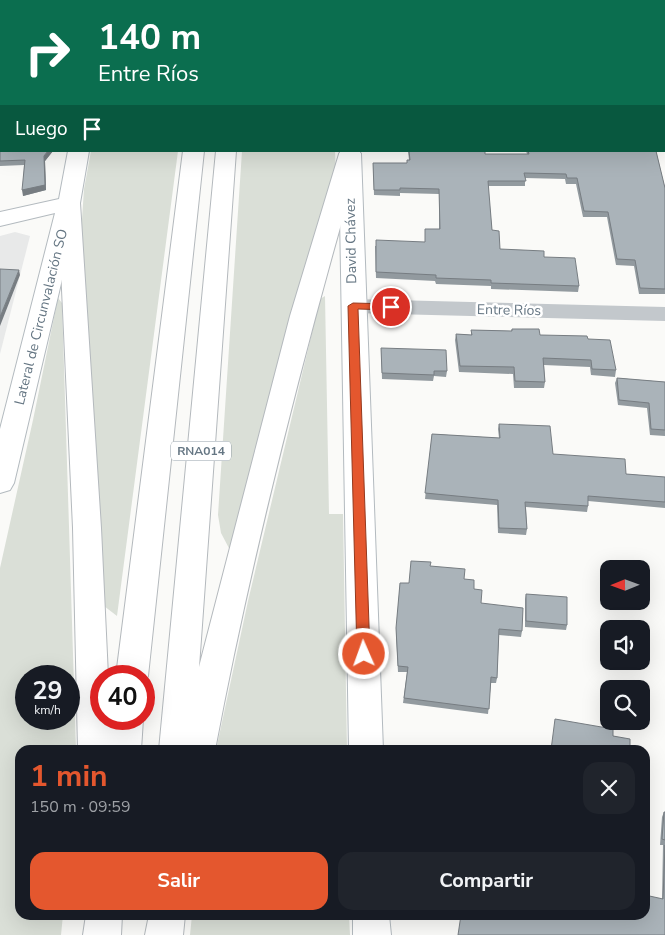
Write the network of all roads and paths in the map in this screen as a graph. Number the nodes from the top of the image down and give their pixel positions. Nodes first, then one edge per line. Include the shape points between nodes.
1 (79, 152) edge
2 (194, 152) edge
3 (226, 152) edge
4 (349, 153) edge
5 (69, 203) junction
6 (0, 219) edge
7 (353, 306) junction
8 (665, 314) edge
9 (3, 458) edge
10 (0, 483) edge
11 (133, 665) edge
12 (126, 730) edge
13 (95, 745) edge
14 (124, 745) edge
15 (176, 745) edge
16 (199, 745) edge
17 (366, 745) edge
18 (93, 920) edge
19 (104, 920) edge
20 (162, 920) edge
21 (166, 920) edge
22 (371, 920) edge
23 (93, 935) edge
24 (102, 935) edge
25 (162, 935) edge
26 (372, 935) edge

1 - 5 main road, Lateral de Circunvalación SO
2 - 11 main road, RNA014
3 - 15 main road, RNA014
4 - 7 main road, David Chávez
4 - 16 main road via 302,316 215,665
5 - 6 main road
5 - 9 main road, Lateral de Circunvalación SO
5 - 13 main road via 87,528
7 - 8 street, Entre Ríos
7 - 17 main road, David Chávez
9 - 10 main road, Lateral de Circunvalación SO
12 - 14 main road
18 - 23 main road
19 - 24 main road
20 - 25 main road
21 - 25 main road
22 - 26 main road

